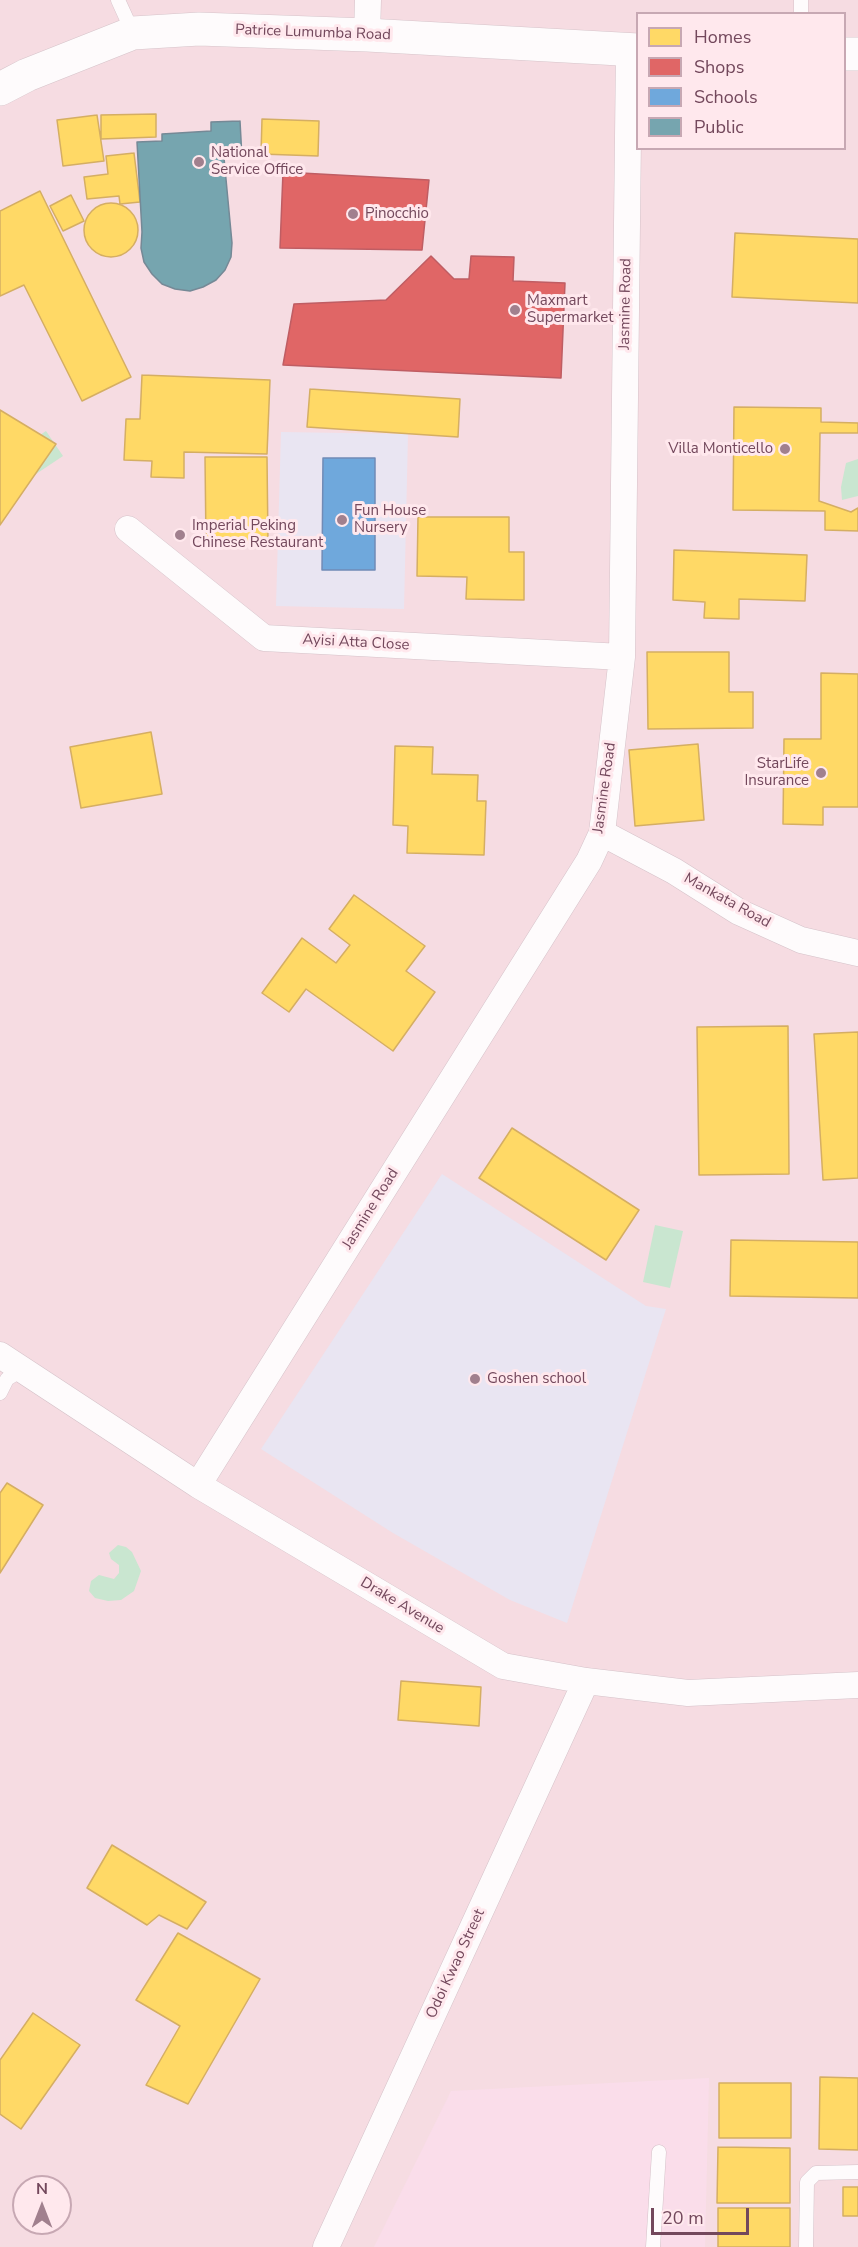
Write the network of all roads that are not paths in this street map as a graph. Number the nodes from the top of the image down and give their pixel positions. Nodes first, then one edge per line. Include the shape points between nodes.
1 (118, 0) edge
2 (368, 0) edge
3 (133, 33) junction
4 (367, 35) junction
5 (633, 50) edge
6 (0, 89) edge
7 (128, 529) dead end
8 (622, 657) junction
9 (602, 833) junction
10 (858, 953) edge
11 (0, 1355) edge
12 (24, 1369) junction
13 (0, 1393) edge
14 (198, 1485) junction
15 (586, 1681) junction
16 (858, 1685) edge
17 (659, 2152) dead end
18 (858, 2172) edge
19 (326, 2247) edge
20 (653, 2247) edge
21 (806, 2247) edge

1 - 3 lane
2 - 4 street
3 - 4 street, Patrice Lumumba Road via 199,29
3 - 6 street, Patrice Lumumba Road
4 - 5 street, Patrice Lumumba Road
5 - 8 street, Jasmine Road
7 - 8 street, Ayisi Atta Close via 264,638
8 - 9 street, Jasmine Road
9 - 10 street, Mankata Road via 674,871 739,912 790,936
9 - 14 street, Jasmine Road via 589,861
11 - 12 street, Drake Avenue
12 - 13 lane via 7,1379
12 - 14 street, Drake Avenue
14 - 15 street, Drake Avenue via 503,1666
15 - 16 street, Drake Avenue via 687,1693
15 - 19 street, Odoi Kwao Street
17 - 20 lane
18 - 21 lane via 816,2173 807,2182

